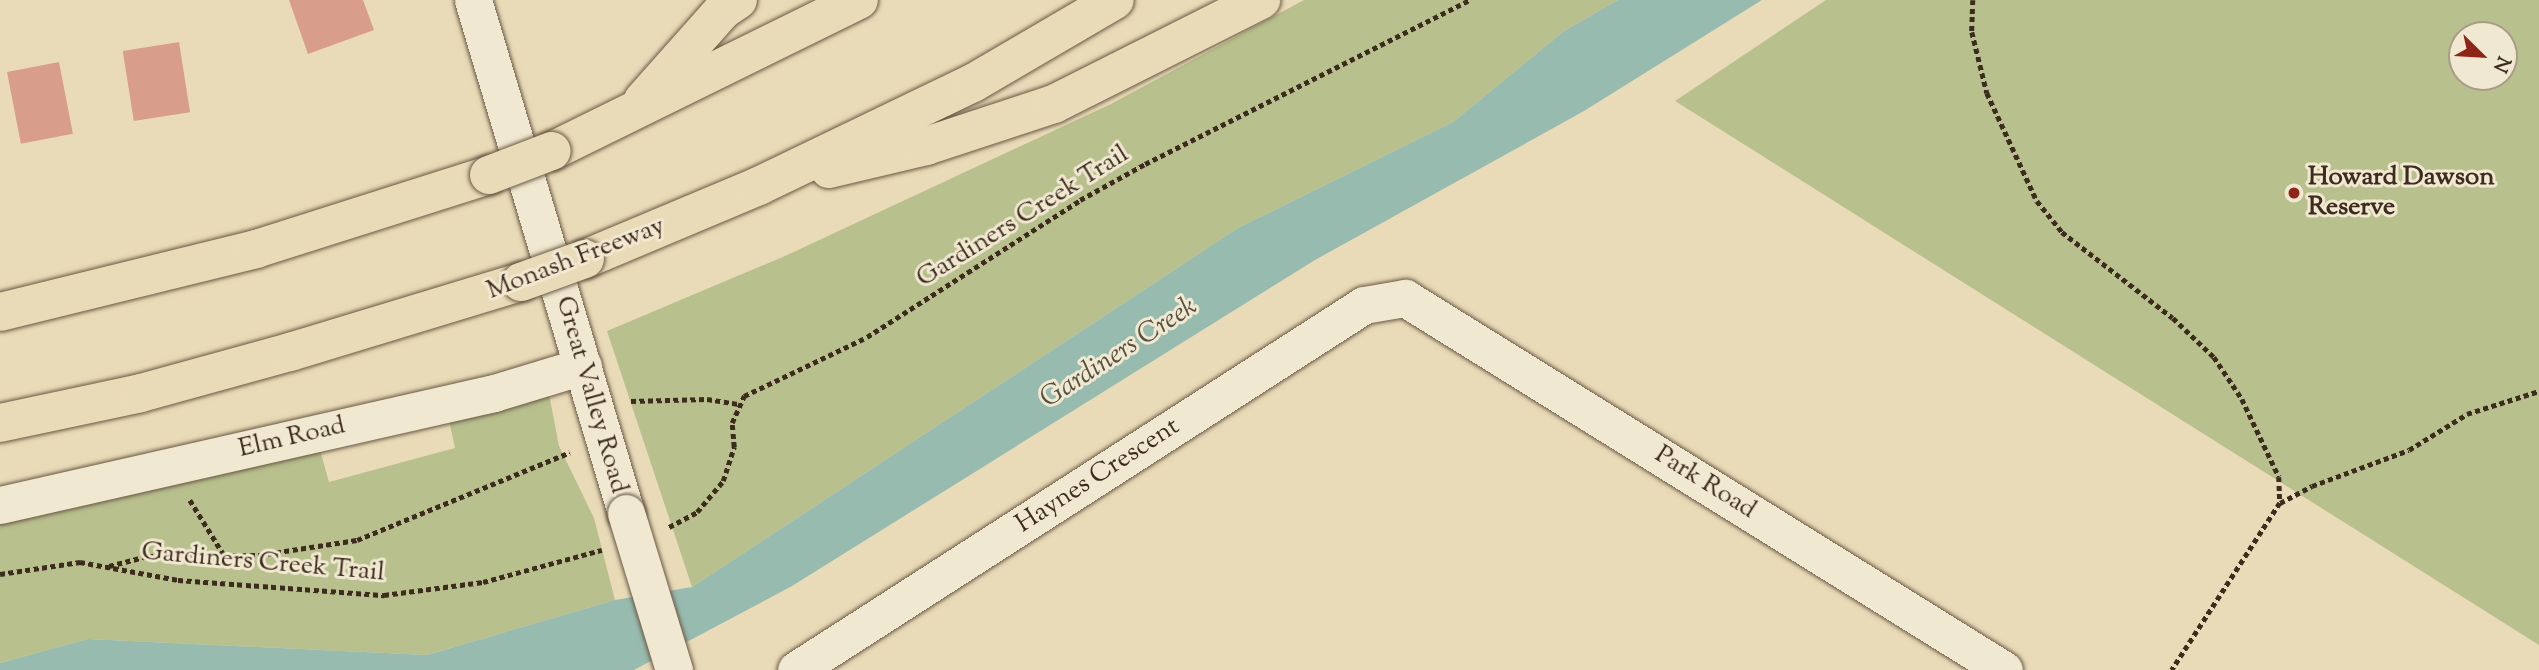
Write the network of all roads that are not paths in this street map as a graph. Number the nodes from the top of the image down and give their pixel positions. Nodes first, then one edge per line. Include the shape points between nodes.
1 (473, 0) edge
2 (738, 0) edge
3 (859, 0) edge
4 (1115, 0) edge
5 (1261, 0) edge
6 (630, 115) junction
7 (759, 186) junction
8 (1405, 298) joint
9 (0, 312) edge
10 (583, 366) junction
11 (0, 423) edge
12 (0, 505) edge
13 (674, 670) edge
14 (796, 670) edge
15 (2004, 670) edge

1 - 10 street, Great Valley Road
2 - 6 highway via 723,10
3 - 6 highway
4 - 7 highway, Monash Freeway via 973,83
5 - 7 highway via 1054,104 926,146
6 - 9 highway, bridge via 489,175 256,248
7 - 11 highway, Monash Freeway, bridge via 521,282 129,396
8 - 14 street, Haynes Crescent via 1364,304
8 - 15 street, Park Road
10 - 12 street, Elm Road via 494,393
10 - 13 street, Great Valley Road, bridge

